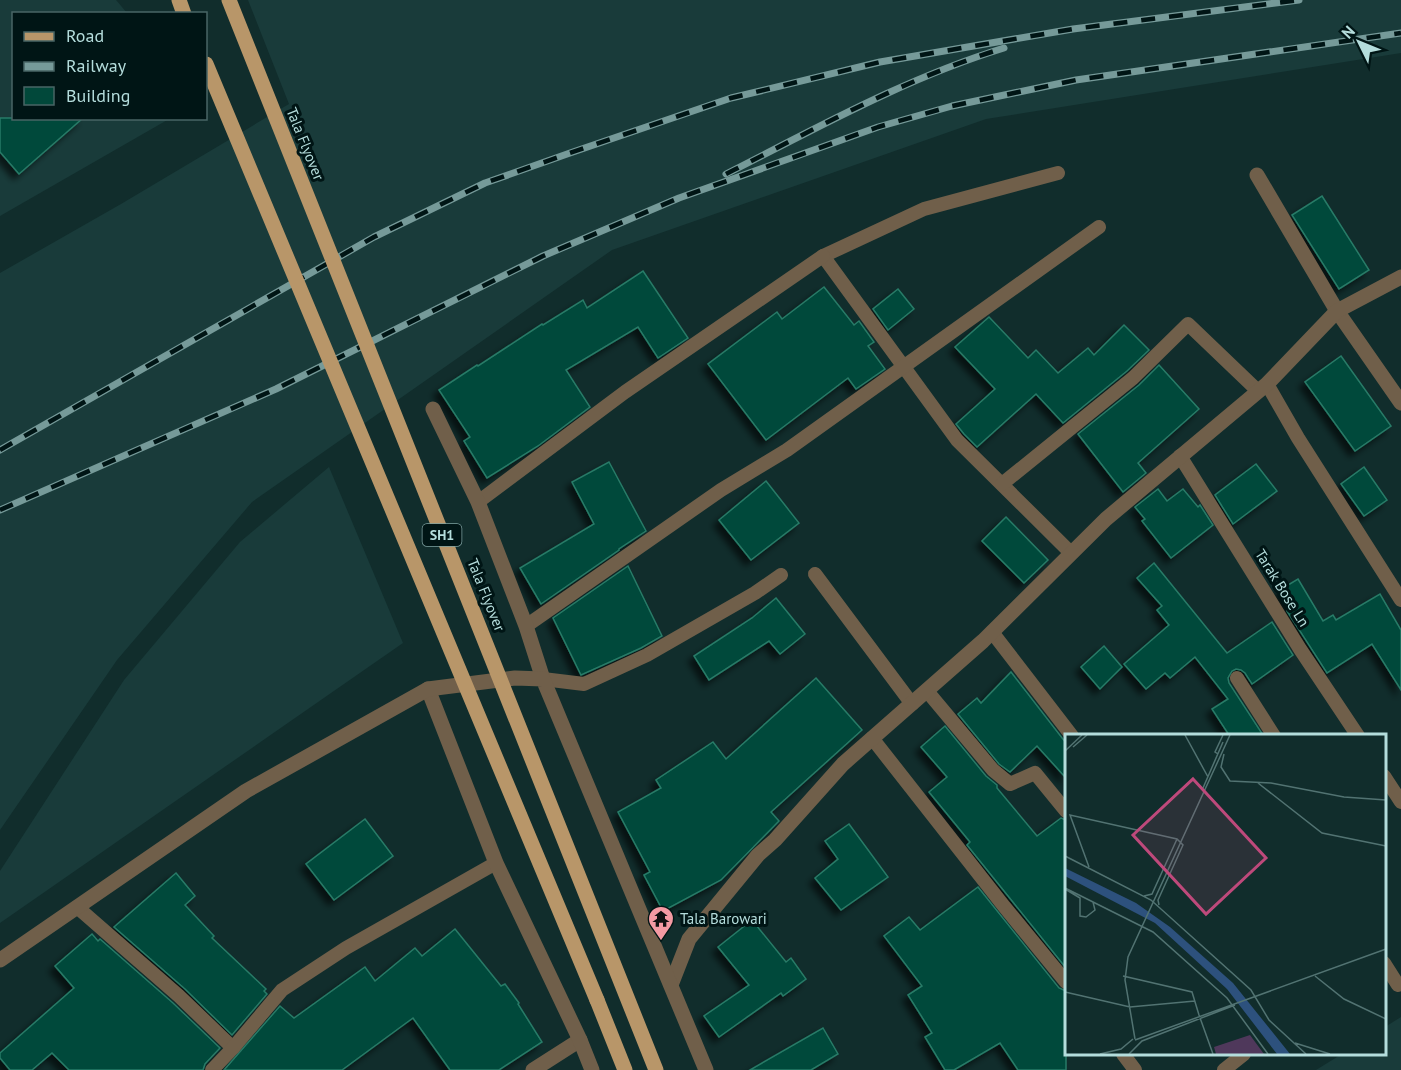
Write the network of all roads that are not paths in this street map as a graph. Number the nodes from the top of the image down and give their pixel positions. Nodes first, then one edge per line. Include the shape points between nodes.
1 (229, 0) edge
2 (207, 66) edge
3 (1058, 173) dead end
4 (1257, 175) dead end
5 (1099, 227) dead end
6 (823, 256) junction
7 (1401, 277) edge
8 (1337, 311) junction
9 (903, 366) junction
10 (1262, 387) junction
11 (1401, 403) edge
12 (433, 409) dead end
13 (1180, 456) junction
14 (1002, 484) junction
15 (478, 502) junction
16 (1071, 553) junction
17 (815, 574) dead end
18 (781, 575) dead end
19 (1401, 600) edge
20 (526, 626) junction
21 (992, 632) junction
22 (1237, 678) dead end
23 (543, 679) junction
24 (428, 689) junction
25 (927, 691) junction
26 (912, 704) junction
27 (1071, 734) edge
28 (1273, 734) edge
29 (1357, 734) edge
30 (873, 738) junction
31 (1386, 779) edge
32 (1401, 802) edge
33 (1065, 810) edge
34 (496, 863) junction
35 (78, 907) junction
36 (0, 960) edge
37 (1386, 966) edge
38 (1065, 981) edge
39 (1400, 983) edge
40 (671, 986) junction
41 (1386, 990) edge
42 (580, 1040) junction
43 (233, 1048) junction
44 (1125, 1055) edge
45 (1242, 1055) edge
46 (212, 1070) edge
47 (533, 1070) edge
48 (592, 1070) edge
49 (625, 1070) edge
50 (656, 1070) edge
51 (706, 1070) edge
52 (1136, 1070) edge
53 (1224, 1070) edge

1 - 50 main road, Tala Flyover / SH1, bridge
2 - 49 main road, bridge
3 - 6 lane via 924,209
4 - 8 street
5 - 9 lane
6 - 9 lane
6 - 15 lane via 625,392
7 - 8 street
8 - 10 street
8 - 11 street
9 - 14 lane via 957,440
9 - 20 lane via 787,450 721,490
10 - 13 street
10 - 14 lane via 1188,324 1133,378
10 - 19 lane
12 - 15 street
13 - 16 street
13 - 29 lane, Tarak Bose Ln
14 - 16 lane
15 - 20 street
16 - 21 street
17 - 26 lane
18 - 23 lane via 646,656 584,684
20 - 23 street
21 - 25 street
21 - 27 lane
22 - 28 lane
23 - 24 street via 515,678
23 - 40 street
24 - 34 street
24 - 35 street via 246,791
25 - 26 street
25 - 33 lane via 993,770 1010,784 1035,773
26 - 30 street
30 - 38 lane
30 - 40 street via 843,764 758,855 689,939
31 - 32 lane
34 - 42 street
34 - 43 lane via 346,948 282,990
35 - 36 street
35 - 43 lane
37 - 39 lane
39 - 41 lane
40 - 51 street
42 - 47 street
42 - 48 street
43 - 46 lane
44 - 52 lane
45 - 53 lane

